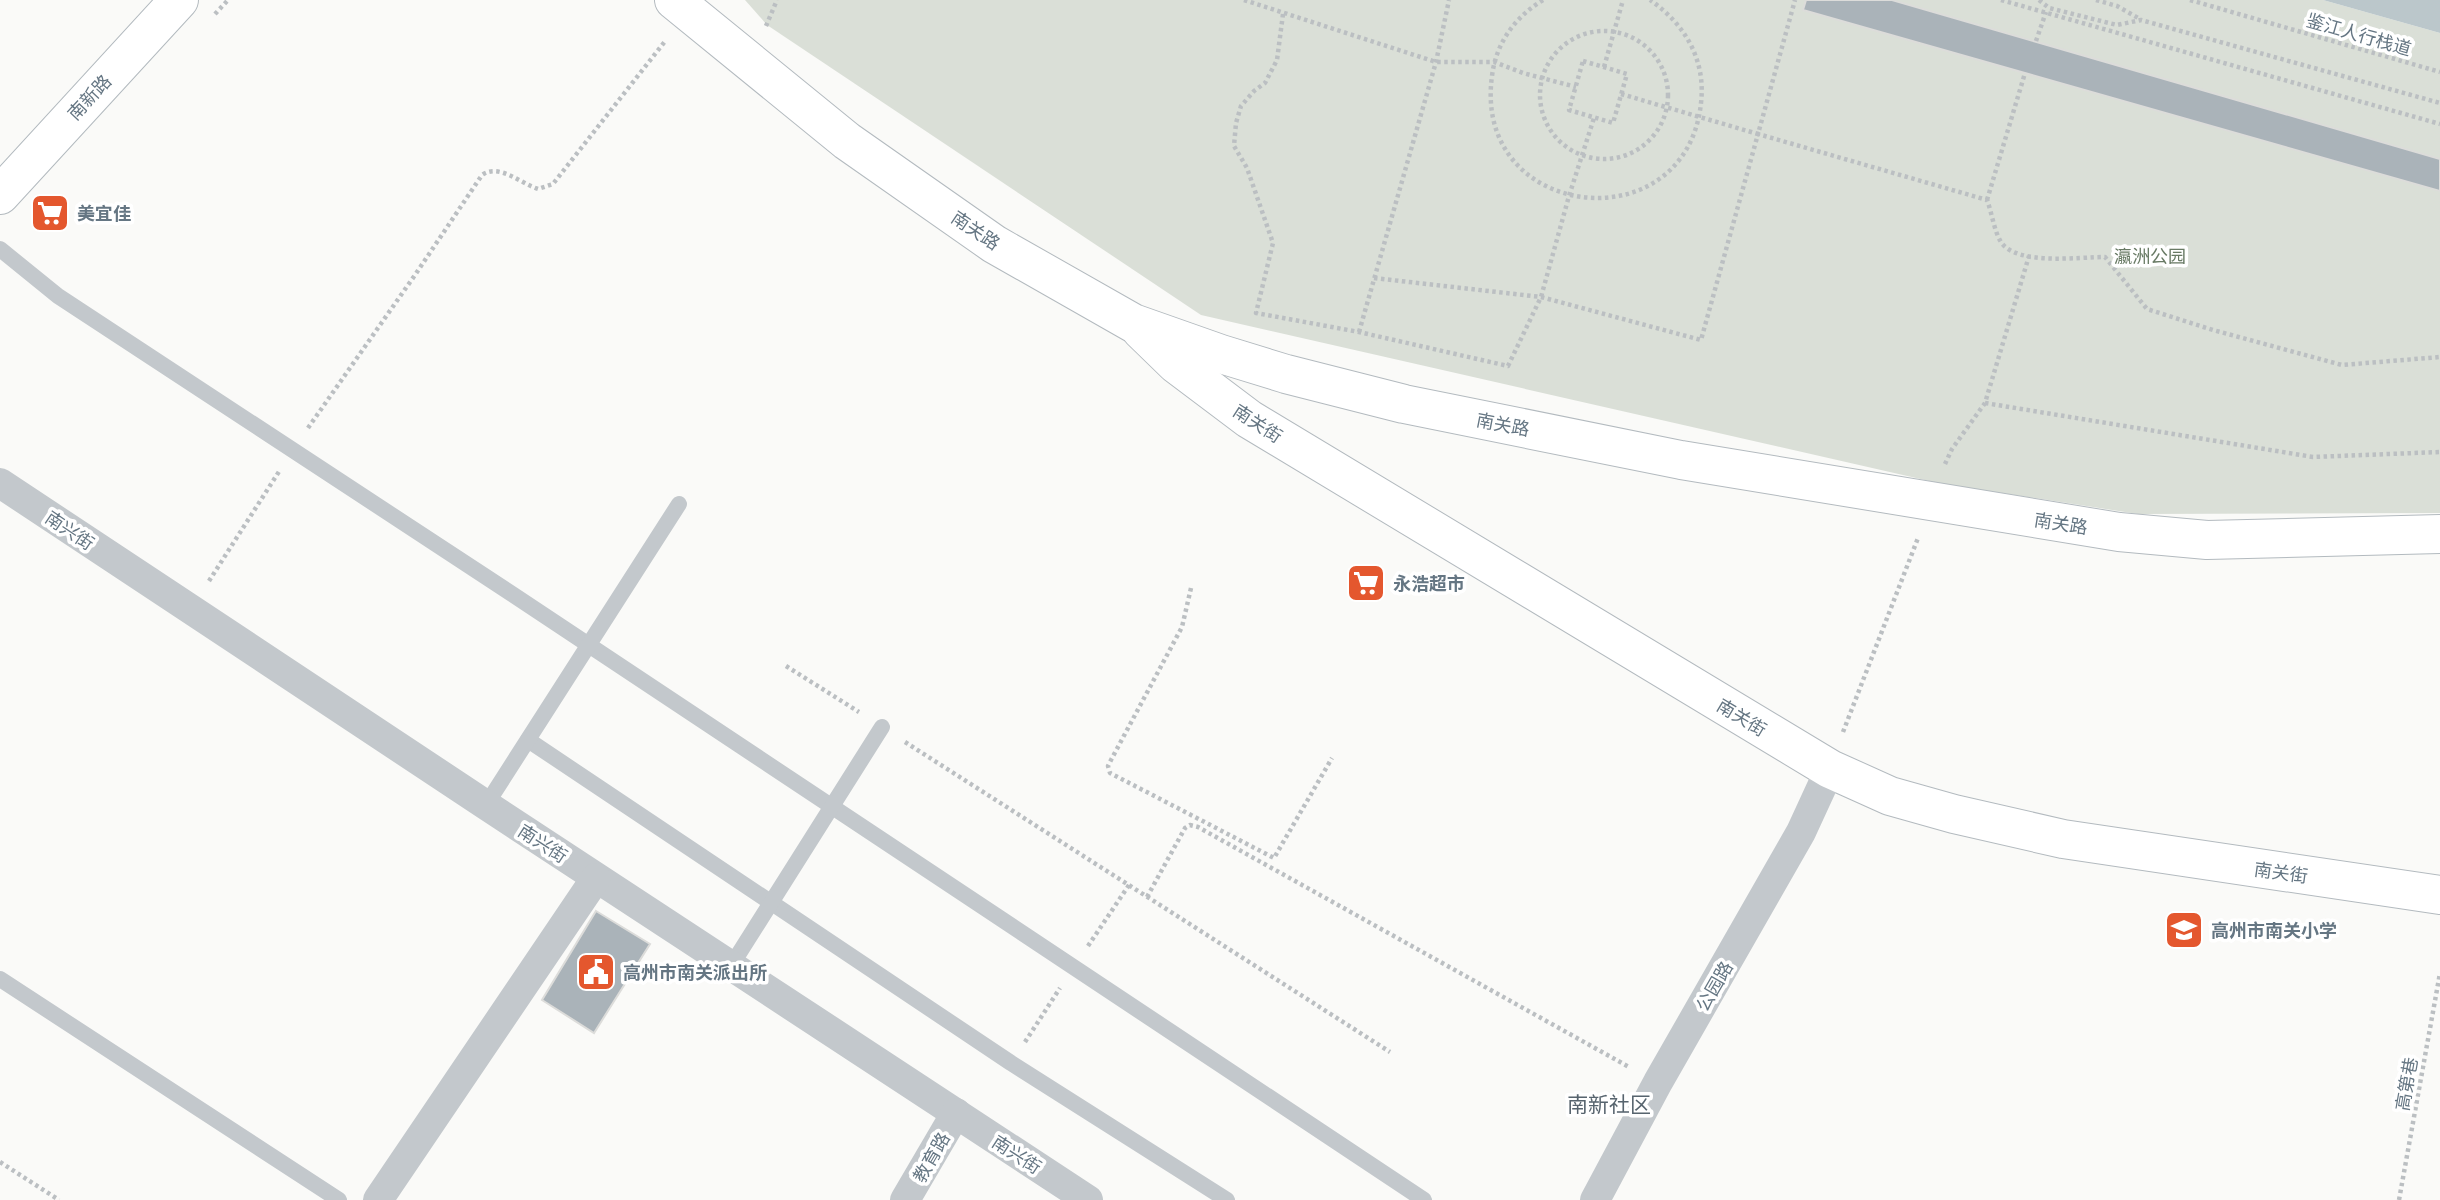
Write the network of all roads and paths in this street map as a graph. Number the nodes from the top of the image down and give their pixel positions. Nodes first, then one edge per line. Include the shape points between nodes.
1 (179, 0) edge
2 (1244, 0) edge
3 (1449, 0) edge
4 (1543, 0) edge
5 (1623, 0) edge
6 (1650, 0) edge
7 (1795, 0) edge
8 (2001, 0) edge
9 (2039, 0) edge
10 (2096, 0) edge
11 (2190, 0) edge
12 (681, 6) edge
13 (2046, 12) junction
14 (1283, 14) junction
15 (2141, 20) junction
16 (1615, 32) junction
17 (2036, 41) dead end
18 (1436, 62) junction
19 (1494, 62) junction
20 (1604, 67) junction
21 (2440, 72) edge
22 (2025, 73) dead end
23 (1543, 77) junction
24 (1576, 87) junction
25 (1621, 94) junction
26 (2440, 103) edge
27 (1666, 107) junction
28 (1594, 117) junction
29 (1700, 118) junction
30 (2440, 124) edge
31 (1758, 134) junction
32 (1582, 156) junction
33 (0, 195) edge
34 (1569, 196) junction
35 (1987, 200) junction
36 (0, 248) edge
37 (1374, 278) junction
38 (1541, 297) junction
39 (1133, 323) junction
40 (1359, 332) junction
41 (2440, 356) edge
42 (1985, 403) dead end
43 (293, 450) junction
44 (2440, 452) edge
45 (0, 483) edge
46 (679, 503) dead end
47 (2440, 534) edge
48 (1191, 588) dead end
49 (190, 610) junction
50 (589, 646) junction
51 (786, 666) dead end
52 (882, 727) junction
53 (528, 740) junction
54 (1332, 758) dead end
55 (1830, 769) junction
56 (485, 805) junction
57 (831, 807) junction
58 (1193, 815) junction
59 (1188, 826) junction
60 (596, 878) junction
61 (1129, 886) junction
62 (2440, 895) edge
63 (1147, 897) junction
64 (770, 902) junction
65 (731, 966) junction
66 (1073, 967) junction
67 (2440, 973) edge
68 (0, 979) edge
69 (1390, 1052) dead end
70 (1011, 1063) junction
71 (1658, 1082) junction
72 (956, 1113) junction
73 (0, 1162) edge
74 (59, 1200) edge
75 (340, 1200) edge
76 (378, 1200) edge
77 (905, 1200) edge
78 (1088, 1200) edge
79 (1227, 1200) edge
80 (1424, 1200) edge
81 (1595, 1200) edge
82 (2399, 1200) edge

1 - 33 street, 南新路
2 - 14 path
3 - 18 path
4 - 19 path via 1528,9 1507,33
5 - 16 path
6 - 29 path via 1686,34 1698,60 1703,89
7 - 31 path
8 - 13 path
9 - 15 path via 2049,8 2117,25
10 - 15 path
11 - 21 path, 鉴江人行栈道
12 - 39 street, 南关路 via 847,141 994,244
12 - 43 path via 553,184 538,189 496,170 482,175
13 - 17 path
13 - 30 path
14 - 18 path
14 - 40 path via 1277,60 1265,83 1241,106 1236,123 1234,146 1273,243 1256,313
15 - 26 path
16 - 20 path
16 - 23 path via 1579,36 1562,46
16 - 27 path via 1645,46 1657,59 1667,90
18 - 19 path
18 - 37 path
19 - 23 path
19 - 34 path via 1489,96 1496,129 1513,159 1538,182
20 - 24 path via 1583,61
20 - 25 path via 1627,74
22 - 35 path
23 - 24 path
23 - 32 path via 1543,116 1565,147
24 - 28 path via 1569,110
25 - 27 path
25 - 28 path via 1613,123
27 - 29 path
27 - 32 path via 1661,125 1635,151 1618,158
28 - 32 path
29 - 31 path
29 - 34 path via 1690,144 1673,167 1650,184 1615,197
31 - 35 path
31 - 38 path via 1701,340
32 - 34 path
34 - 38 path
35 - 41 path via 2001,242 2015,254 2105,257 2147,309 2342,365
36 - 43 lane via 58,296
37 - 38 path
37 - 40 path
38 - 40 path via 1508,366
39 - 47 street, 南关路 via 1286,374 1404,404 1681,460 2106,530 2207,540
39 - 55 street, 南关街 via 1176,365 1249,419
42 - 44 path via 2313,457
43 - 49 path
43 - 50 lane
45 - 49 street, 南兴街
46 - 50 lane
48 - 58 path via 1182,627 1108,766 1115,777
49 - 56 street, 南兴街
50 - 53 lane
50 - 57 lane
51 - 52 path
52 - 57 lane
52 - 61 path
53 - 56 lane
53 - 64 lane
54 - 58 path via 1274,858
55 - 62 street, 南关街 via 1890,796 2063,839
55 - 71 street, 公园路 via 1801,832
56 - 60 street, 南兴街
57 - 64 lane
57 - 66 lane
58 - 59 path
59 - 63 path
59 - 71 path via 1198,827
60 - 65 street, 南兴街
60 - 76 street
61 - 63 path
61 - 66 path
63 - 69 path
64 - 65 lane
64 - 70 lane
65 - 72 street, 南兴街
66 - 70 path
66 - 80 lane
67 - 82 path, 高第巷
68 - 75 lane
70 - 79 lane
71 - 81 street, 公园路
72 - 77 street, 教育路
72 - 78 street, 南兴街
73 - 74 path

